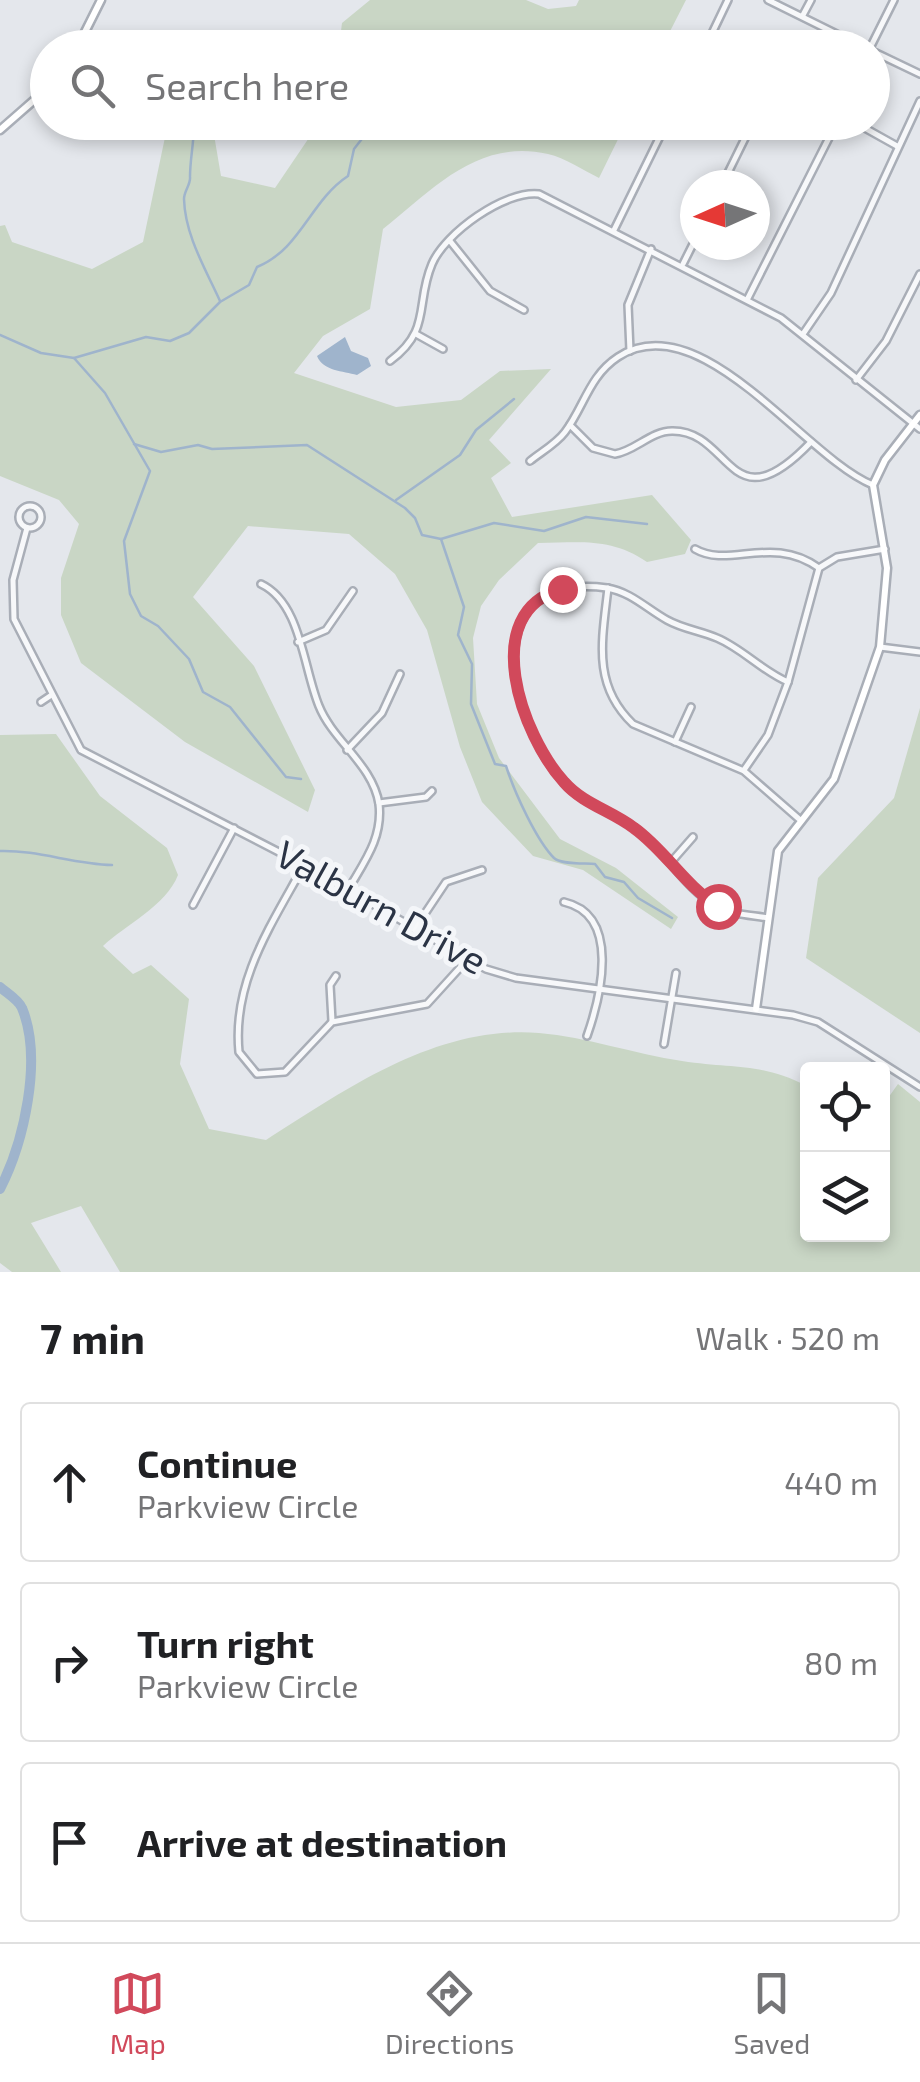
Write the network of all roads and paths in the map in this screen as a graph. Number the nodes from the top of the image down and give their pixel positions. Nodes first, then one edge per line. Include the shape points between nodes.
1 (101, 0) edge
2 (728, 0) edge
3 (768, 0) edge
4 (810, 0) edge
5 (894, 0) edge
6 (802, 16) junction
7 (86, 30) edge
8 (714, 30) edge
9 (830, 30) edge
10 (879, 30) edge
11 (890, 59) edge
12 (920, 74) edge
13 (920, 101) edge
14 (30, 104) edge
15 (0, 130) edge
16 (659, 140) edge
17 (745, 140) edge
18 (828, 140) edge
19 (886, 140) edge
20 (897, 146) junction
21 (730, 170) edge
22 (614, 230) junction
23 (450, 240) junction
24 (651, 249) junction
25 (685, 260) edge
26 (683, 264) junction
27 (920, 274) edge
28 (747, 299) junction
29 (524, 310) dead end
30 (416, 334) junction
31 (802, 334) junction
32 (443, 350) dead end
33 (630, 351) junction
34 (390, 362) dead end
35 (856, 380) junction
36 (920, 415) edge
37 (570, 425) junction
38 (916, 428) edge
39 (811, 442) junction
40 (530, 461) dead end
41 (873, 485) junction
42 (26, 528) junction
43 (695, 549) dead end
44 (884, 549) junction
45 (818, 568) junction
46 (261, 584) dead end
47 (608, 588) junction
48 (354, 591) dead end
49 (18, 630) junction
50 (9, 634) dead end
51 (298, 642) junction
52 (880, 647) junction
53 (920, 652) edge
54 (400, 674) dead end
55 (788, 682) junction
56 (50, 696) junction
57 (41, 702) dead end
58 (691, 706) dead end
59 (675, 742) junction
60 (348, 750) junction
61 (744, 771) junction
62 (432, 792) dead end
63 (378, 803) junction
64 (799, 819) junction
65 (234, 828) junction
66 (693, 838) dead end
67 (671, 862) junction
68 (304, 865) junction
69 (482, 870) dead end
70 (348, 890) junction
71 (564, 902) dead end
72 (193, 905) dead end
73 (768, 918) junction
74 (414, 930) junction
75 (467, 960) junction
76 (676, 973) dead end
77 (336, 976) dead end
78 (596, 990) junction
79 (670, 1000) junction
80 (756, 1009) junction
81 (332, 1022) junction
82 (586, 1036) dead end
83 (664, 1044) dead end
84 (920, 1087) edge

1 - 7 street
2 - 8 street
3 - 6 street
4 - 6 street
5 - 10 street
6 - 9 street
11 - 12 street
13 - 20 street
14 - 15 street
16 - 22 street
17 - 21 street
18 - 28 street
19 - 20 street
20 - 31 street via 831,293
22 - 23 street via 530,193 502,199
22 - 24 street
23 - 29 street via 490,292
23 - 30 street via 429,272
24 - 26 street
24 - 33 street via 628,305
25 - 26 street
26 - 28 street
27 - 35 street via 886,340
28 - 31 street
30 - 32 street
30 - 34 street
31 - 35 street
33 - 37 street via 592,384
33 - 39 street via 668,348 704,361 758,394
35 - 38 street
36 - 38 street
37 - 39 street via 593,448 614,454 662,432 683,432 747,476 776,473
37 - 40 street
38 - 41 street
39 - 41 street via 849,476
41 - 44 street
42 - 42 street via 41,520 35,507 19,513
42 - 49 street via 13,580
43 - 45 street via 785,550
44 - 45 street via 837,557
44 - 52 street
45 - 55 street
46 - 51 street via 285,601
47 - 55 street via 719,639
47 - 59 street via 601,656 606,690 633,724
47 - 67 street via 562,589 532,602 517,627 518,692 564,782 631,825
48 - 51 street via 326,630
49 - 50 street
49 - 56 street
51 - 60 street via 324,716
52 - 53 street
52 - 64 street via 834,779
54 - 60 street via 382,713
55 - 61 street via 768,735
56 - 57 street
56 - 65 street, Valburn Drive via 81,750
58 - 59 street
59 - 61 street
60 - 63 street via 368,775
61 - 64 street
62 - 63 street
63 - 70 street via 373,848
64 - 73 street via 778,851
65 - 68 street, Valburn Drive
65 - 72 street
66 - 67 street
67 - 73 street via 718,906
68 - 70 street, Valburn Drive
68 - 81 street via 249,968 239,1052 257,1074 285,1072
69 - 74 street via 446,882
70 - 74 street, Valburn Drive
71 - 78 street via 597,924 602,944
73 - 80 street
74 - 75 street, Valburn Drive
75 - 78 street, Valburn Drive via 516,978
75 - 81 street via 427,1004
76 - 79 street
77 - 81 street via 330,985
78 - 79 street, Valburn Drive
78 - 82 street
79 - 80 street, Valburn Drive
79 - 83 street
80 - 84 street, Valburn Drive via 818,1022

